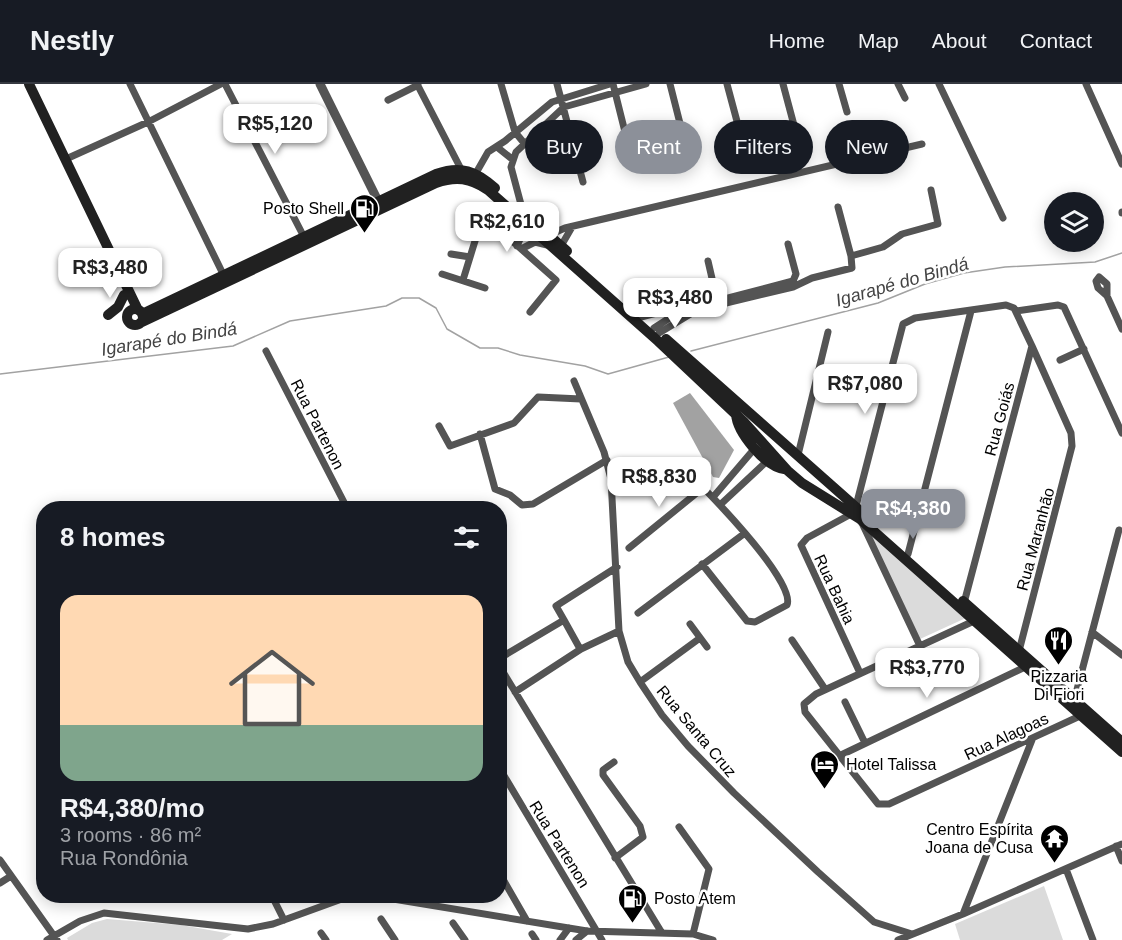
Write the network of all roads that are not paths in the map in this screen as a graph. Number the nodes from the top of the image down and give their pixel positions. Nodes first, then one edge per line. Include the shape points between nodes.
1 (29, 84) edge
2 (129, 84) edge
3 (223, 84) edge
4 (320, 84) edge
5 (501, 84) edge
6 (557, 84) edge
7 (612, 84) edge
8 (646, 84) edge
9 (670, 84) edge
10 (727, 84) edge
11 (783, 84) edge
12 (839, 84) edge
13 (898, 84) edge
14 (939, 84) edge
15 (1086, 84) edge
16 (418, 85) edge
17 (616, 92) junction
18 (561, 98) junction
19 (905, 98) dead end
20 (388, 100) dead end
21 (564, 107) junction
22 (847, 112) dead end
23 (532, 119) joint
24 (548, 120) edge
25 (623, 120) edge
26 (679, 120) edge
27 (737, 120) edge
28 (793, 120) edge
29 (148, 122) junction
30 (515, 132) junction
31 (524, 143) joint
32 (922, 144) dead end
33 (497, 147) junction
34 (66, 159) junction
35 (512, 159) junction
36 (1122, 164) edge
37 (461, 169) junction
38 (476, 173) junction
39 (583, 182) dead end
40 (931, 190) dead end
41 (378, 201) junction
42 (838, 207) dead end
43 (522, 216) junction
44 (1003, 218) dead end
45 (572, 227) junction
46 (523, 232) junction
47 (304, 237) junction
48 (535, 242) junction
49 (553, 242) junction
50 (788, 244) dead end
51 (519, 248) junction
52 (451, 254) dead end
53 (851, 256) junction
54 (470, 257) junction
55 (708, 261) dead end
56 (442, 274) dead end
57 (224, 276) junction
58 (121, 277) junction
59 (463, 280) junction
60 (485, 288) dead end
61 (124, 295) junction
62 (1107, 296) dead end
63 (717, 300) junction
64 (682, 310) junction
65 (1016, 310) junction
66 (971, 311) junction
67 (530, 312) dead end
68 (108, 315) dead end
69 (140, 316) junction
70 (641, 317) junction
71 (1122, 329) edge
72 (828, 332) dead end
73 (660, 334) junction
74 (1032, 346) junction
75 (1084, 349) junction
76 (673, 350) junction
77 (266, 351) dead end
78 (683, 359) junction
79 (1060, 360) dead end
80 (574, 381) dead end
81 (581, 399) junction
82 (736, 414) junction
83 (439, 426) dead end
84 (1122, 433) edge
85 (480, 434) junction
86 (755, 448) junction
87 (800, 456) junction
88 (607, 460) junction
89 (766, 462) junction
90 (680, 465) dead end
91 (741, 465) junction
92 (814, 469) junction
93 (786, 470) junction
94 (742, 483) junction
95 (802, 483) junction
96 (704, 487) junction
97 (714, 496) junction
98 (343, 501) edge
99 (721, 504) junction
100 (856, 513) junction
101 (1119, 530) dead end
102 (745, 533) junction
103 (629, 548) dead end
104 (908, 554) junction
105 (702, 564) junction
106 (617, 567) junction
107 (964, 603) junction
108 (638, 613) dead end
109 (564, 620) junction
110 (974, 621) junction
111 (690, 624) dead end
112 (619, 631) junction
113 (1092, 632) junction
114 (700, 638) junction
115 (792, 640) dead end
116 (920, 646) junction
117 (579, 647) dead end
118 (707, 647) dead end
119 (1018, 651) junction
120 (507, 654) edge
121 (1122, 655) edge
122 (1025, 667) junction
123 (860, 673) junction
124 (507, 679) edge
125 (640, 682) junction
126 (825, 689) junction
127 (515, 692) junction
128 (1074, 701) junction
129 (845, 702) dead end
130 (1080, 716) junction
131 (1032, 740) junction
132 (865, 743) junction
133 (1122, 743) edge
134 (1122, 752) edge
135 (841, 755) junction
136 (614, 762) dead end
137 (507, 781) edge
138 (679, 827) dead end
139 (1119, 845) edge
140 (615, 858) junction
141 (0, 860) edge
142 (1122, 861) edge
143 (1065, 868) junction
144 (11, 876) junction
145 (0, 883) edge
146 (507, 886) edge
147 (276, 903) edge
148 (331, 903) edge
149 (418, 903) edge
150 (963, 915) junction
151 (381, 919) dead end
152 (284, 920) junction
153 (527, 921) junction
154 (453, 923) dead end
155 (569, 928) junction
156 (586, 931) junction
157 (599, 932) junction
158 (321, 933) dead end
159 (662, 933) junction
160 (693, 934) junction
161 (912, 934) junction
162 (625, 936) edge
163 (53, 939) edge
164 (326, 940) edge
165 (395, 940) edge
166 (465, 940) edge
167 (560, 940) edge
168 (576, 940) edge
169 (602, 940) edge
170 (713, 940) edge
171 (898, 940) edge
172 (1093, 940) edge

1 - 34 main road
2 - 29 street
3 - 29 street
3 - 47 street
4 - 41 street
5 - 30 street
6 - 18 street
7 - 17 street
7 - 18 street
8 - 17 street
9 - 26 street
10 - 27 street
11 - 28 street
12 - 22 street
13 - 19 street
14 - 44 street
15 - 36 street
16 - 20 street
16 - 37 street
17 - 21 street
17 - 25 street
18 - 21 street
18 - 23 street
21 - 24 street
21 - 39 street
23 - 30 street
29 - 34 street
29 - 57 street
30 - 31 street
30 - 33 street
31 - 35 street
32 - 45 street
33 - 35 street
33 - 38 street via 482,158
34 - 58 main road
35 - 43 street
37 - 38 main road
37 - 41 main road via 436,174
38 - 43 main road
40 - 53 street via 938,224 902,234 883,247
41 - 47 main road
42 - 53 street
43 - 46 street
43 - 49 main road
43 - 69 main road via 473,181 445,180
45 - 49 street
45 - 49 street via 558,230
46 - 48 street
46 - 51 street
47 - 57 main road
48 - 49 street
48 - 51 street
49 - 70 main road
49 - 76 main road
50 - 63 street via 796,274 793,281
51 - 54 street via 483,215
51 - 67 street via 556,280
52 - 54 street
53 - 73 street via 852,268 845,271 706,307
54 - 59 street
55 - 63 street
56 - 59 street
57 - 69 main road
58 - 61 main road
58 - 69 main road
59 - 60 street
61 - 68 main road
61 - 69 main road via 132,325
62 - 71 street
63 - 64 street
64 - 70 street
64 - 73 street
65 - 66 street via 1006,305
65 - 74 street
65 - 75 street via 1062,305
66 - 100 street via 915,318 903,324
66 - 104 street
70 - 73 main road
72 - 87 street
73 - 76 main road
74 - 107 street, Rua Goiás
74 - 119 street, Rua Maranhão via 1071,433 1071,454
75 - 79 street
75 - 84 street
76 - 78 main road
77 - 98 street, Rua Partenon
78 - 82 main road
78 - 87 main road
80 - 81 street, Rua Santa Cruz
81 - 85 street via 538,397 514,423
81 - 88 street, Rua Santa Cruz
82 - 86 main road via 738,427
82 - 93 main road
83 - 85 street via 450,446
85 - 88 street via 495,489 522,505 533,504
86 - 89 main road
86 - 91 street
87 - 92 main road
87 - 93 main road
88 - 106 street, Rua Santa Cruz
89 - 93 main road
89 - 94 street
90 - 96 street
91 - 94 street
91 - 97 street
92 - 95 main road
92 - 100 main road
93 - 95 main road
94 - 99 street
95 - 100 main road
96 - 97 street
96 - 103 street
97 - 99 street
99 - 102 street
100 - 104 main road
100 - 110 main road
100 - 116 street
100 - 123 street, Rua Bahia via 803,541 801,549
101 - 113 street
102 - 105 street
102 - 105 street via 788,595 787,605 754,622 747,621
104 - 107 main road
105 - 108 street
106 - 109 street via 556,606
106 - 112 street, Rua Santa Cruz
107 - 119 main road
109 - 117 street
109 - 120 street
110 - 116 street
110 - 122 main road
111 - 114 street
112 - 125 street, Rua Santa Cruz via 628,662
112 - 127 street via 581,649
113 - 121 street
113 - 128 street
114 - 118 street
114 - 125 street
115 - 126 street
116 - 123 street
119 - 128 main road
122 - 130 main road
122 - 132 street
123 - 126 street
124 - 127 street
125 - 161 street, Rua Santa Cruz via 688,746 818,872 874,922
126 - 135 street via 806,700 804,712
127 - 140 street
128 - 133 main road
129 - 132 street
130 - 131 street, Rua Alagoas
130 - 134 main road
131 - 135 street, Rua Alagoas via 889,804 878,804
131 - 150 street
132 - 135 street
136 - 140 street via 603,772 640,826 643,837
137 - 157 street, Rua Partenon
138 - 160 street via 709,869
139 - 142 street
139 - 143 street
140 - 159 street
141 - 144 street
143 - 150 street
143 - 172 street
144 - 145 street
144 - 163 street
146 - 153 street
147 - 152 street
148 - 152 street
149 - 153 street
150 - 161 street
151 - 165 street
152 - 163 street via 259,928 231,928 104,912 80,921
153 - 155 street
154 - 166 street
155 - 156 street
155 - 167 street
156 - 157 street
156 - 168 street
157 - 162 street
157 - 169 street, Rua Partenon
158 - 164 street
159 - 160 street
159 - 162 street
160 - 170 street
161 - 171 street

